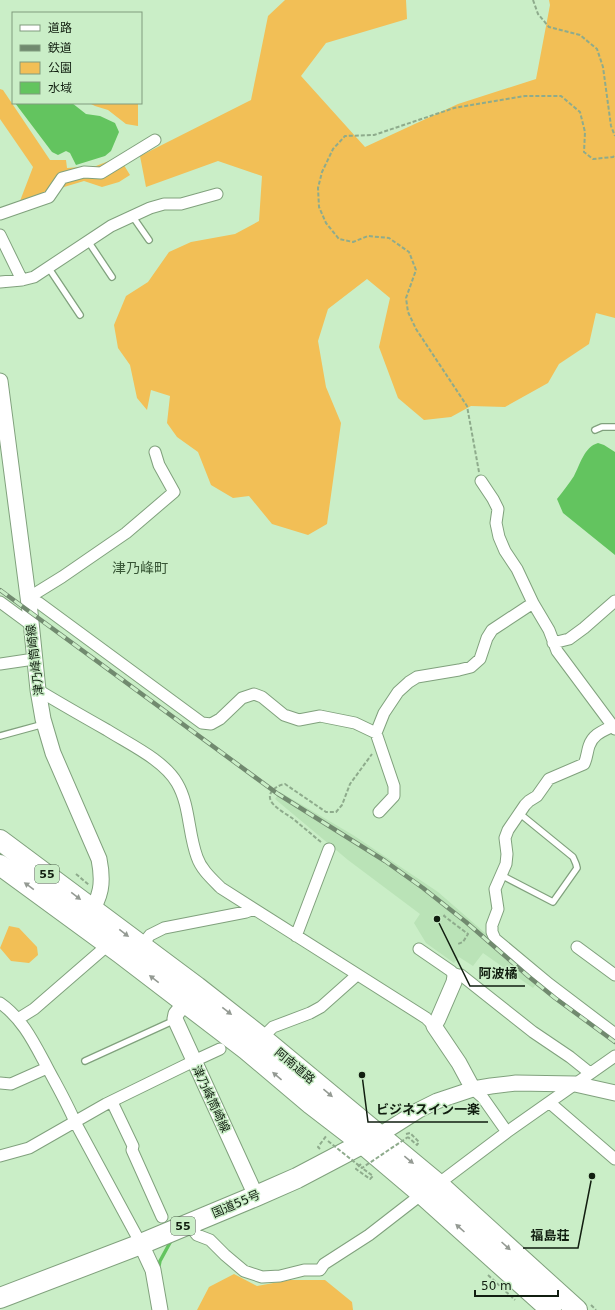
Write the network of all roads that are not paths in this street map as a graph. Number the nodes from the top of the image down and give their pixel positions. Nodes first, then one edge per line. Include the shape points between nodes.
1 (155, 140) dead end
2 (217, 194) dead end
3 (0, 214) edge
4 (133, 217) junction
5 (0, 235) edge
6 (149, 240) dead end
7 (88, 241) junction
8 (48, 267) junction
9 (112, 277) dead end
10 (22, 280) junction
11 (0, 282) edge
12 (80, 315) dead end
13 (0, 381) edge
14 (615, 427) edge
15 (595, 430) dead end
16 (155, 452) dead end
17 (481, 481) road end
18 (28, 598) junction
19 (615, 601) edge
20 (0, 602) edge
21 (533, 603) junction
22 (30, 624) junction
23 (553, 643) junction
24 (34, 659) junction
25 (0, 664) edge
26 (38, 690) junction
27 (44, 724) junction
28 (614, 728) edge
29 (0, 736) edge
30 (378, 738) junction
31 (379, 812) dead end
32 (519, 813) junction
33 (0, 840) edge
34 (329, 849) road end
35 (0, 865) edge
36 (501, 875) junction
37 (254, 909) junction
38 (88, 917) junction
39 (296, 936) junction
40 (109, 944) junction
41 (141, 946) junction
42 (578, 947) dead end
43 (419, 949) dead end
44 (357, 975) junction
45 (615, 975) edge
46 (455, 976) junction
47 (0, 1003) edge
48 (180, 1011) junction
49 (18, 1019) junction
50 (434, 1026) junction
51 (615, 1034) edge
52 (262, 1038) junction
53 (220, 1049) dead end
54 (615, 1056) edge
55 (85, 1061) dead end
56 (194, 1061) junction
57 (47, 1068) junction
58 (590, 1073) junction
59 (0, 1083) edge
60 (575, 1084) junction
61 (472, 1089) junction
62 (615, 1093) edge
63 (112, 1102) junction
64 (550, 1103) junction
65 (75, 1122) junction
66 (507, 1132) junction
67 (370, 1140) junction
68 (0, 1156) edge
69 (615, 1159) edge
70 (430, 1189) junction
71 (256, 1196) junction
72 (162, 1217) dead end
73 (188, 1224) junction
74 (141, 1244) junction
75 (0, 1298) edge
76 (160, 1310) edge
77 (552, 1310) edge
78 (577, 1310) edge

1 - 3 street via 101,173 84,172 62,178 49,197
2 - 4 street via 181,204 164,204
4 - 6 lane
4 - 7 street via 111,226
5 - 10 street
7 - 8 street
7 - 9 lane
8 - 10 street
8 - 12 lane
10 - 11 street
13 - 18 main road, 津乃峰筒崎線
14 - 15 lane
16 - 18 street via 174,492 126,533
17 - 21 street via 498,509 496,523 499,537
18 - 22 main road, 津乃峰筒崎線
18 - 30 street via 39,603 202,723 211,724 220,719 242,698 254,694 262,697 284,715 298,720 320,716 355,723
19 - 23 street via 569,639
20 - 22 street
21 - 23 street via 549,630
21 - 30 street via 492,630 480,659 471,667 417,677 409,682 398,692 384,713
22 - 24 main road, 津乃峰筒崎線
23 - 28 street
24 - 25 street
24 - 26 main road, 津乃峰筒崎線
26 - 27 main road, 津乃峰筒崎線
26 - 37 street via 142,751 166,768 177,783 186,806 197,858 205,872 221,888
27 - 29 lane
27 - 38 main road, 津乃峰筒崎線 via 53,753 99,859 102,884
28 - 32 street via 600,732 594,737 584,764 548,779 537,796
30 - 31 street via 394,786 394,796
32 - 36 street via 505,838 506,864
32 - 36 lane via 573,857 577,868 553,902
33 -> 38 highway, 阿南道路 / 55
34 - 39 street
38 -> 35 highway, 阿南道路 / 55
36 - 51 street via 495,889 498,909 492,925 495,940
37 - 39 street
37 - 41 street via 164,928 150,935
38 - 40 highway, 阿南道路 / 55
38 -> 41 highway, 阿南道路 / 55
39 - 44 street
48 -> 40 highway, 阿南道路 / 55
40 - 49 street via 34,1009
41 -> 52 highway, 阿南道路 / 55
42 - 45 street
43 - 46 street
44 - 50 street via 426,1018
44 - 52 street via 321,1007 273,1027
46 - 50 main road
46 - 58 street via 461,975
47 - 49 street
48 - 55 lane
48 - 56 main road, 津乃峰筒崎線
67 -> 48 highway, 阿南道路 / 55 via 311,1104 247,1050
49 - 57 street
50 - 61 main road via 459,1063
52 -> 67 highway, 阿南道路 / 55
53 - 56 street
54 - 58 street
56 - 63 street
56 - 71 main road, 津乃峰筒崎線
57 - 59 street via 11,1084
57 - 65 street
58 - 60 street
60 - 61 main road via 516,1083
60 - 62 main road
60 - 64 street
61 - 66 street via 483,1098
61 - 67 main road via 419,1110
63 - 65 street
63 - 72 street
64 - 66 street
64 - 69 street
65 - 68 street via 28,1148
65 - 74 street
66 - 70 street
67 - 70 highway, 阿南道路 / 55
67 - 71 highway, 国道55号 / 55 via 325,1154 297,1178
70 - 73 street via 369,1236 324,1264 320,1270 304,1270 280,1276 262,1277 244,1271 210,1240 197,1235
77 -> 70 highway, 阿南道路 / 55
70 -> 78 highway, 阿南道路 / 55
71 - 73 highway, 国道55号 / 55
73 - 74 highway, 国道55号 / 55
74 - 75 highway, 国道55号 / 55
74 - 76 main road via 153,1270

